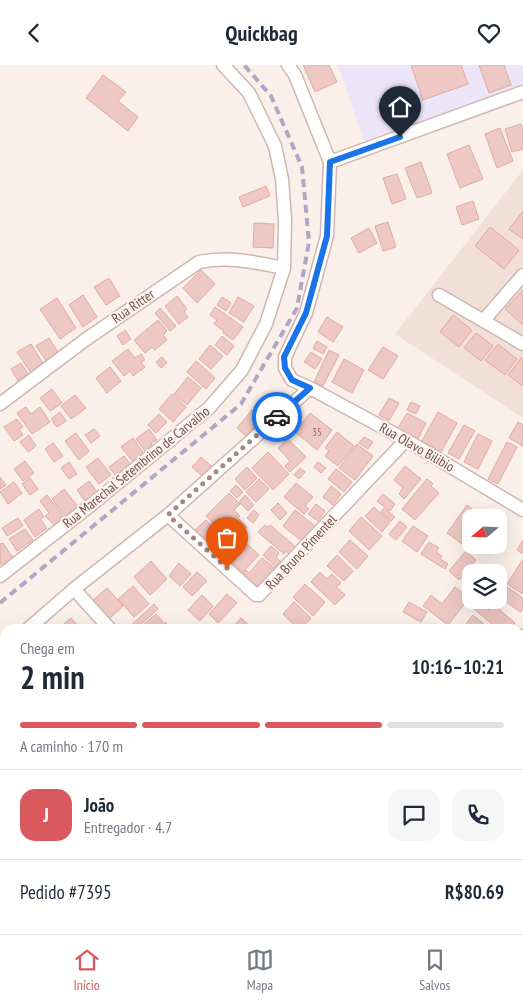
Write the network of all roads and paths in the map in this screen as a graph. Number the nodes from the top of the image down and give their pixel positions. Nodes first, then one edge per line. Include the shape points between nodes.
1 (223, 65) edge
2 (288, 65) edge
3 (523, 92) edge
4 (330, 162) junction
5 (284, 267) junction
6 (523, 275) edge
7 (439, 295) dead end
8 (484, 320) junction
9 (523, 344) edge
10 (310, 388) junction
11 (0, 404) edge
12 (406, 440) junction
13 (523, 510) edge
14 (168, 515) junction
15 (0, 576) edge
16 (74, 589) junction
17 (34, 624) edge
18 (106, 624) edge

1 - 5 street, Rua Marechal Setembrino de Carvalho via 250,93 275,146 282,179
2 - 4 street
3 - 4 street
4 - 10 street via 327,236 306,313 284,357 285,368 292,380
5 - 11 street, Rua Ritter via 217,258 199,262 85,340
5 - 15 street, Rua Marechal Setembrino de Carvalho via 266,325 242,370 209,408
6 - 8 street
7 - 8 street
8 - 9 street
10 - 12 street, Rua Olavo Bilibio
10 - 14 street
12 - 13 street, Rua Olavo Bilibio
12 - 14 street, Rua Bruno Pimentel via 259,595
14 - 16 street
16 - 17 street
16 - 18 street

